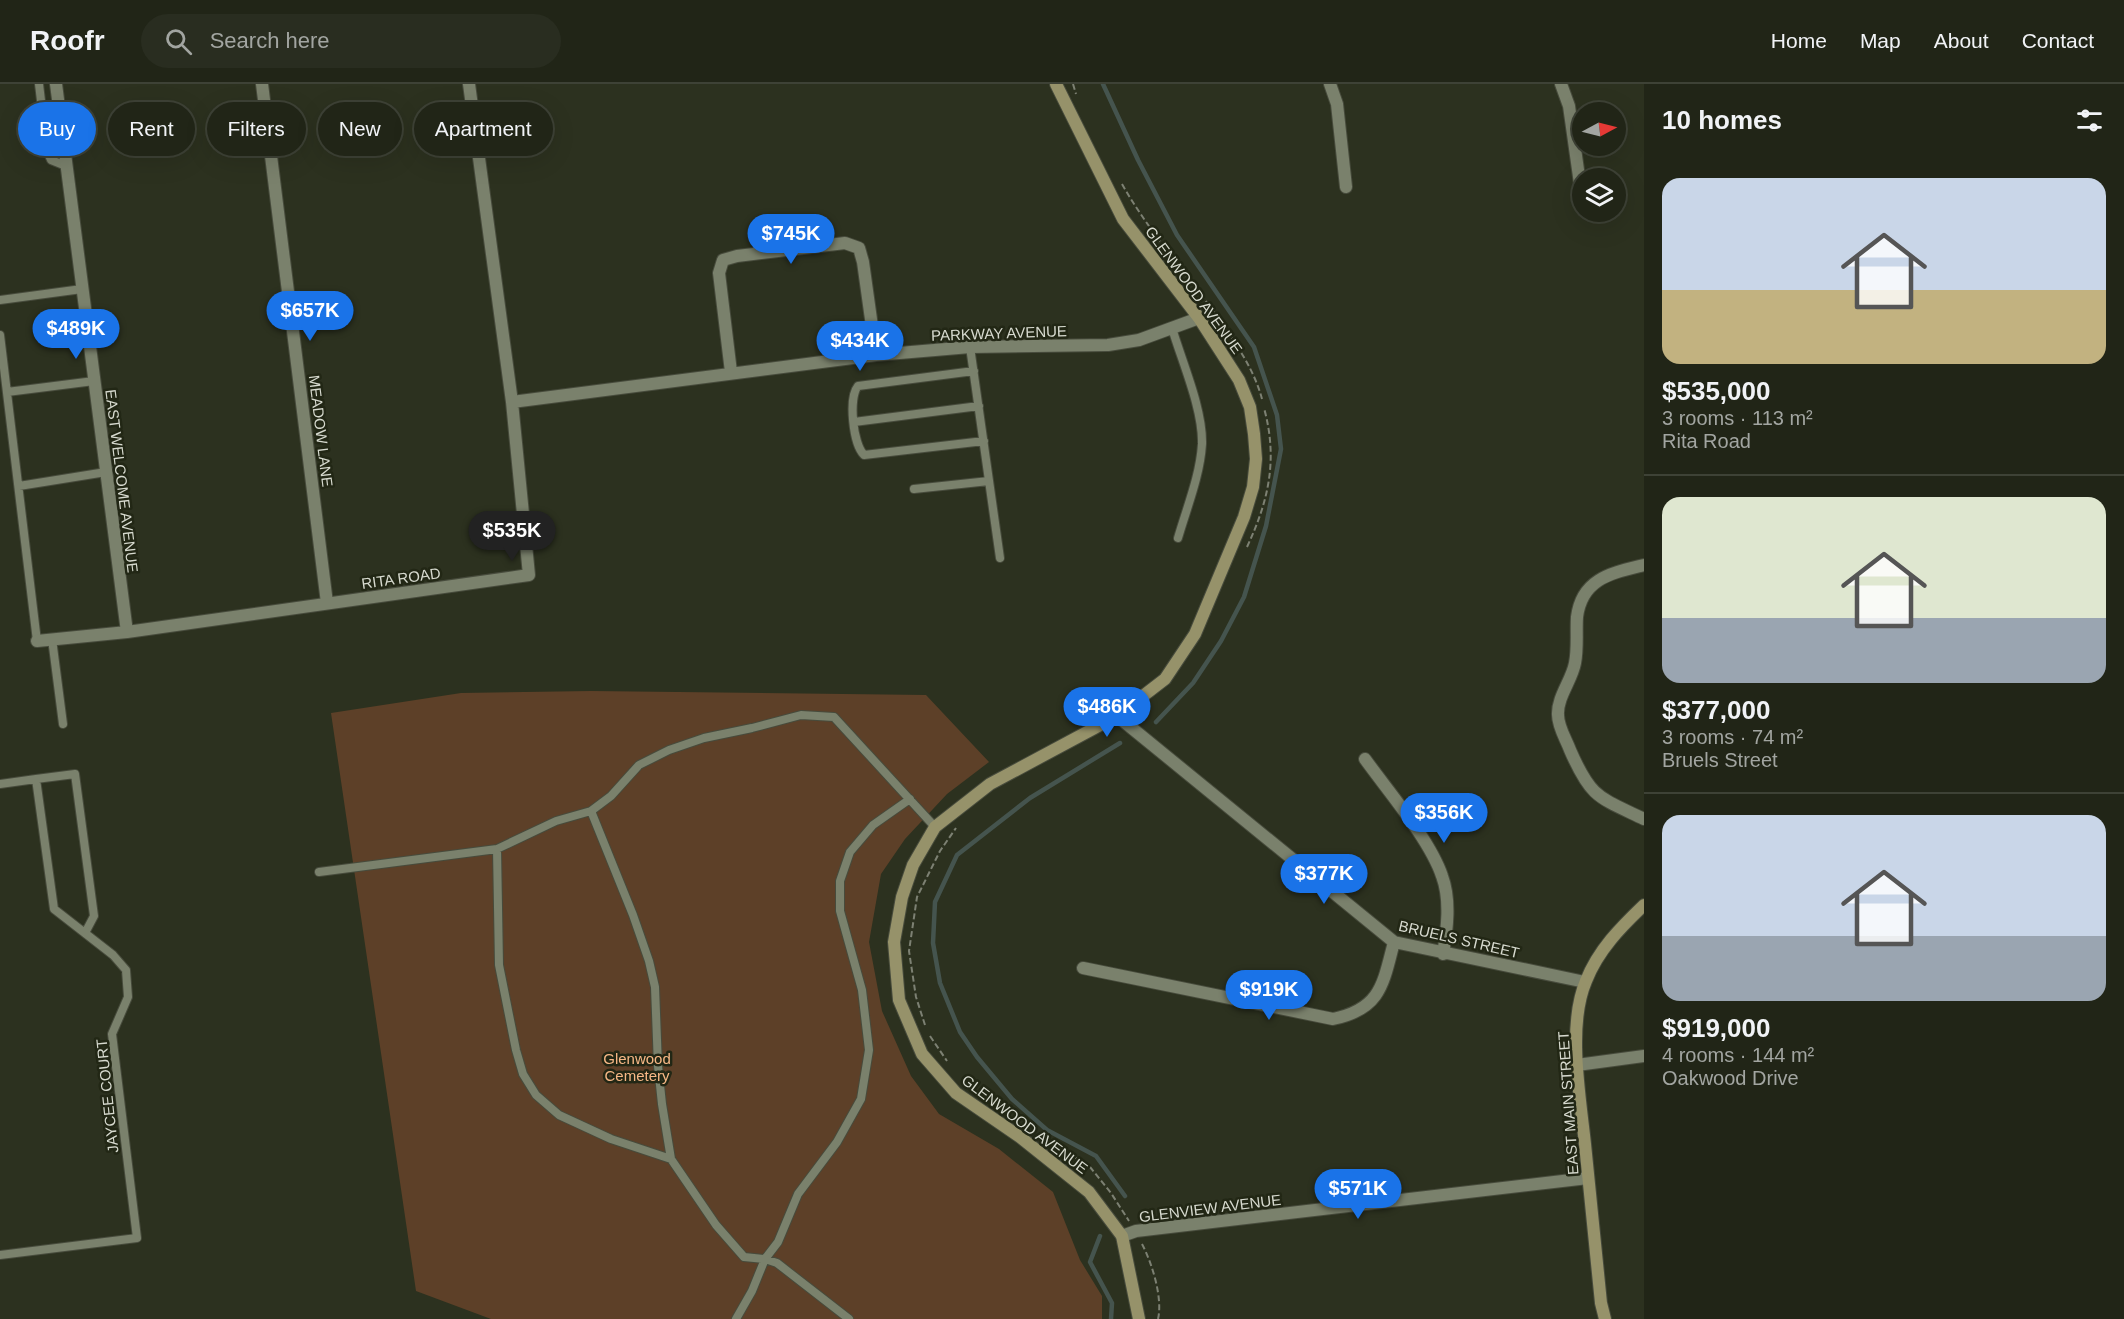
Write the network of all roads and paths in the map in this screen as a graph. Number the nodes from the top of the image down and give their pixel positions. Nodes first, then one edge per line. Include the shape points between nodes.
1 (39, 84) edge
2 (56, 84) edge
3 (262, 84) edge
4 (469, 84) edge
5 (1056, 84) edge
6 (1330, 84) edge
7 (1561, 84) edge
8 (66, 166) junction
9 (1578, 168) edge
10 (1346, 187) dead end
11 (82, 289) junction
12 (0, 300) edge
13 (1199, 318) junction
14 (1172, 328) junction
15 (0, 335) edge
16 (970, 347) junction
17 (876, 355) junction
18 (974, 370) junction
19 (731, 372) junction
20 (94, 381) junction
21 (7, 392) junction
22 (512, 402) junction
23 (979, 406) junction
24 (854, 422) junction
25 (984, 441) junction
26 (106, 472) junction
27 (989, 481) junction
28 (19, 486) junction
29 (914, 489) dead end
30 (1178, 538) dead end
31 (1000, 558) dead end
32 (1644, 566) edge
33 (327, 603) junction
34 (127, 632) junction
35 (52, 639) junction
36 (37, 641) joint
37 (1117, 716) junction
38 (63, 724) dead end
39 (1365, 759) dead end
40 (36, 779) junction
41 (0, 784) edge
42 (910, 799) junction
43 (591, 811) junction
44 (1644, 819) edge
45 (935, 826) junction
46 (497, 849) junction
47 (319, 872) dead end
48 (1644, 905) edge
49 (85, 933) junction
50 (1394, 942) junction
51 (1443, 954) junction
52 (1083, 968) dead end
53 (1585, 982) junction
54 (1644, 1056) edge
55 (1577, 1065) junction
56 (671, 1159) junction
57 (1588, 1178) junction
58 (1122, 1236) junction
59 (0, 1254) edge
60 (765, 1259) junction
61 (736, 1319) edge
62 (849, 1319) edge
63 (1139, 1319) edge
64 (1605, 1319) edge

1 - 8 lane via 47,151 51,160
2 - 8 street, EAST WELCOME AVENUE
3 - 33 street, MEADOW LANE
4 - 22 street, RITA ROAD
5 - 13 street, GLENWOOD AVENUE via 1123,219
6 - 10 street via 1337,104
7 - 9 street via 1569,106
8 - 11 street, EAST WELCOME AVENUE
11 - 12 lane
11 - 20 street, EAST WELCOME AVENUE
13 - 14 street, PARKWAY AVENUE
13 - 37 street, GLENWOOD AVENUE via 1239,380 1250,407 1256,459 1253,487 1195,634 1165,679
14 - 16 street, PARKWAY AVENUE via 1139,340 1108,345
14 - 30 lane via 1197,409 1202,442 1197,475
15 - 21 lane
16 - 17 street, PARKWAY AVENUE
16 - 18 lane
17 - 19 street, PARKWAY AVENUE
17 - 19 street via 863,262 859,248 845,243 723,260 719,273
18 - 23 lane
18 - 24 lane via 858,386 852,399
19 - 22 street, PARKWAY AVENUE
20 - 21 lane
20 - 26 street, EAST WELCOME AVENUE
21 - 28 lane
22 - 33 street, RITA ROAD via 529,575
23 - 24 lane
23 - 25 lane
24 - 25 lane via 858,449 864,455
25 - 27 lane
26 - 28 lane
26 - 34 street, EAST WELCOME AVENUE
27 - 29 lane
27 - 31 lane
28 - 36 lane
32 - 44 street via 1599,579 1587,590 1577,616 1576,661 1558,714 1589,788
33 - 34 street, RITA ROAD
34 - 35 street, RITA ROAD
35 - 36 street, RITA ROAD
35 - 38 lane
37 - 45 street, GLENWOOD AVENUE via 990,784
37 - 50 street, BRUELS STREET
39 - 51 street via 1432,853 1443,877 1447,900
40 - 41 lane
40 - 49 lane, JAYCEE COURT via 54,909
40 - 49 lane via 75,774 94,916
42 - 43 lane via 834,717 801,715 669,750 639,765 611,796
42 - 45 lane
42 - 60 lane via 873,825 850,852 840,881 840,911 862,990 869,1050 861,1099 837,1142 798,1194 778,1242
43 - 46 lane via 556,821
43 - 56 lane via 633,915 655,987 658,1066
45 - 58 street, GLENWOOD AVENUE via 906,886 894,942 899,1000 922,1054 956,1093 1089,1192
46 - 47 lane
46 - 56 lane via 499,966 523,1074 536,1095 558,1115 611,1139
48 - 53 street, EAST MAIN STREET via 1616,933
49 - 59 lane, JAYCEE COURT via 126,970 128,997 112,1034 137,1238
50 - 51 street, BRUELS STREET
50 - 52 street via 1382,988 1355,1015 1333,1019
51 - 53 street, BRUELS STREET
53 - 55 street, EAST MAIN STREET via 1577,1022
54 - 55 street
55 - 57 street, EAST MAIN STREET
56 - 60 lane via 716,1225 744,1257
57 - 58 street, GLENVIEW AVENUE via 1136,1231
57 - 64 street, EAST MAIN STREET
58 - 63 street, GLENWOOD AVENUE
60 - 61 lane
60 - 62 lane via 777,1263

